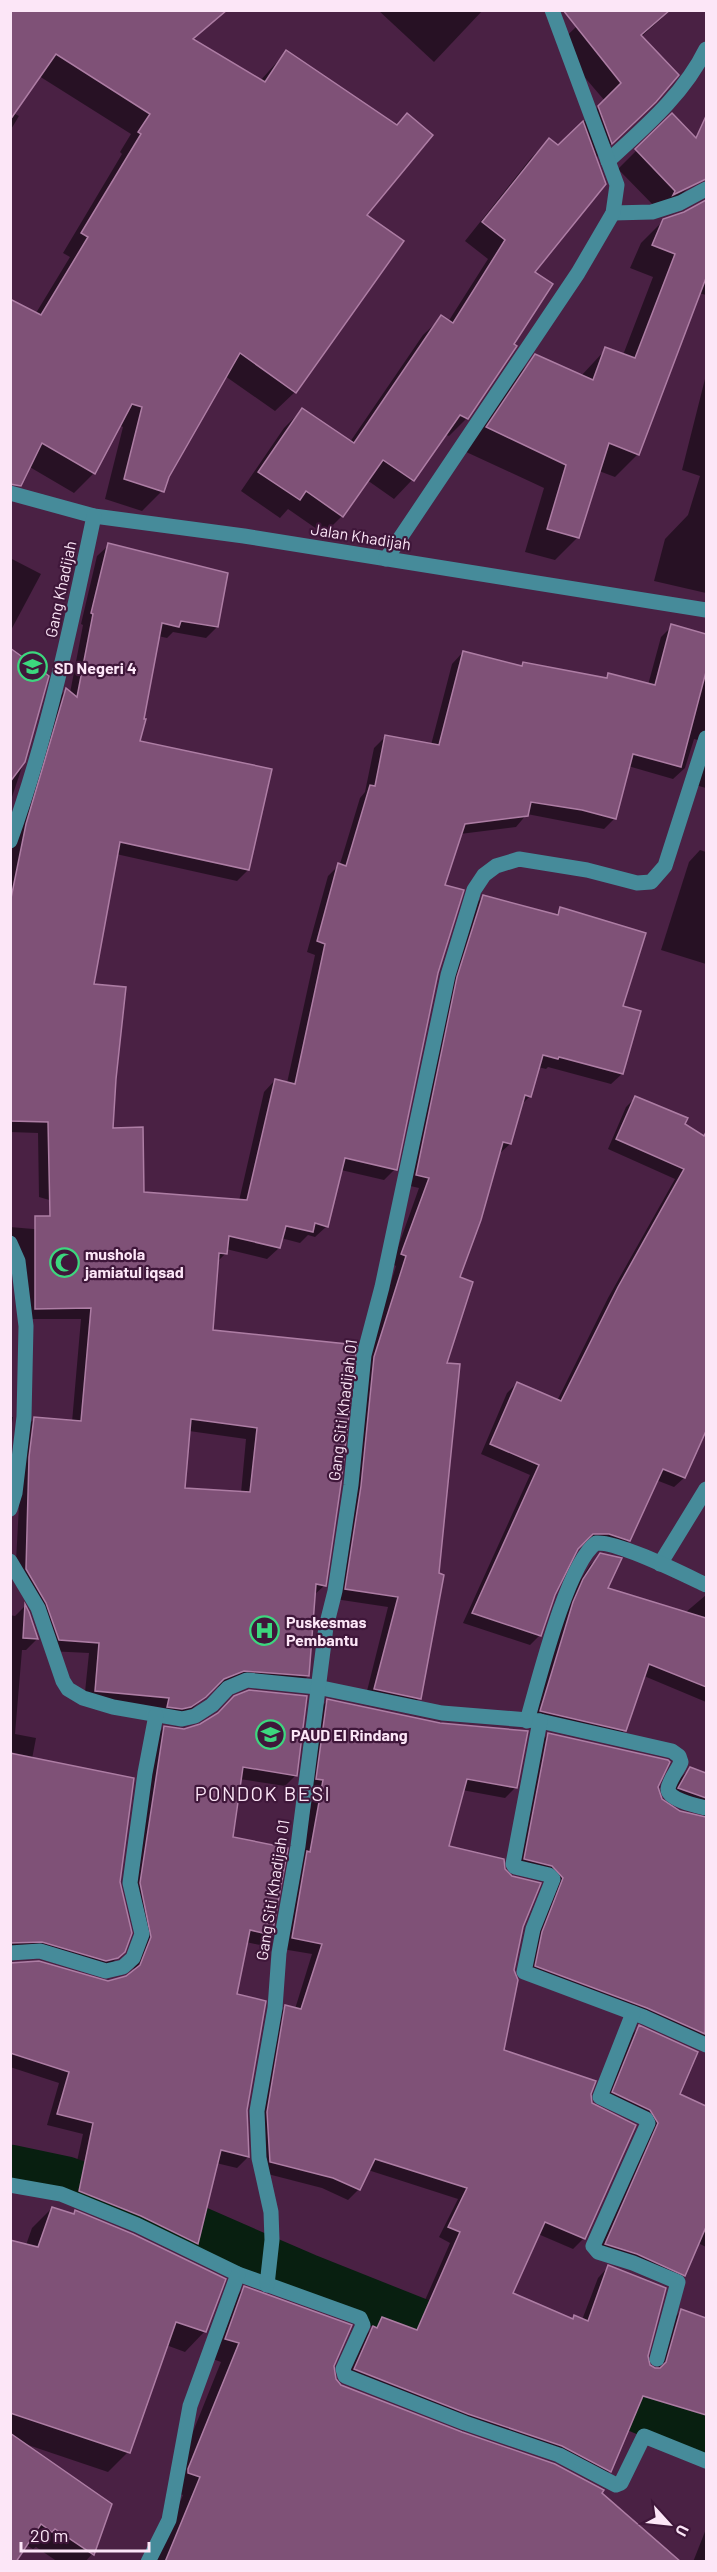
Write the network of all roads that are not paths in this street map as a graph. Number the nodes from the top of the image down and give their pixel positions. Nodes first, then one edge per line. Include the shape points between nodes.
1 (552, 10) edge
2 (706, 49) edge
3 (608, 161) junction
4 (706, 189) edge
5 (613, 213) junction
6 (10, 493) edge
7 (94, 516) junction
8 (386, 559) junction
9 (706, 610) edge
10 (706, 738) edge
11 (10, 841) edge
12 (10, 1243) edge
13 (706, 1489) edge
14 (10, 1509) edge
15 (10, 1561) edge
16 (660, 1564) junction
17 (706, 1585) edge
18 (317, 1687) junction
19 (156, 1715) junction
20 (534, 1721) junction
21 (706, 1808) edge
22 (10, 1953) edge
23 (633, 2013) junction
24 (706, 2045) edge
25 (10, 2185) edge
26 (238, 2274) junction
27 (267, 2283) junction
28 (657, 2359) dead end
29 (706, 2461) edge
30 (148, 2562) edge

1 - 3 street
2 - 3 street via 696,69 657,116
3 - 5 street via 617,185
4 - 5 street via 652,212
5 - 8 street via 578,273
6 - 7 street, Jalan Khadijah
7 - 8 street, Jalan Khadijah
7 - 11 street, Gang Khadijah via 63,661
8 - 9 street, Jalan Khadijah
10 - 18 street, Gang Siti Khadijah 01 via 665,866 651,882 637,883 519,859 496,866 474,890 448,975 364,1355 351,1485
12 - 14 street via 18,1261 26,1326 24,1417
13 - 16 street
15 - 19 street via 38,1608 68,1689 93,1701
16 - 17 street
16 - 20 street via 603,1543 588,1550 556,1625
18 - 19 street via 247,1680 228,1688 213,1705 195,1716 182,1719
18 - 20 street via 442,1713
18 - 27 street, Gang Siti Khadijah 01 via 298,1846 257,2111 259,2158 272,2212
19 - 22 street via 130,1883 142,1934 134,1958 123,1967 106,1971 40,1951
20 - 21 street via 672,1751 681,1762 670,1794
20 - 23 street via 513,1864 553,1879 533,1929 524,1972
23 - 24 street
23 - 28 street via 600,2097 648,2123 593,2246 598,2252 678,2282
25 - 26 street via 62,2194
26 - 27 street
26 - 30 street via 190,2406 169,2520
27 - 29 street via 361,2320 363,2325 343,2369 348,2377 559,2455 616,2484 622,2482 644,2436

